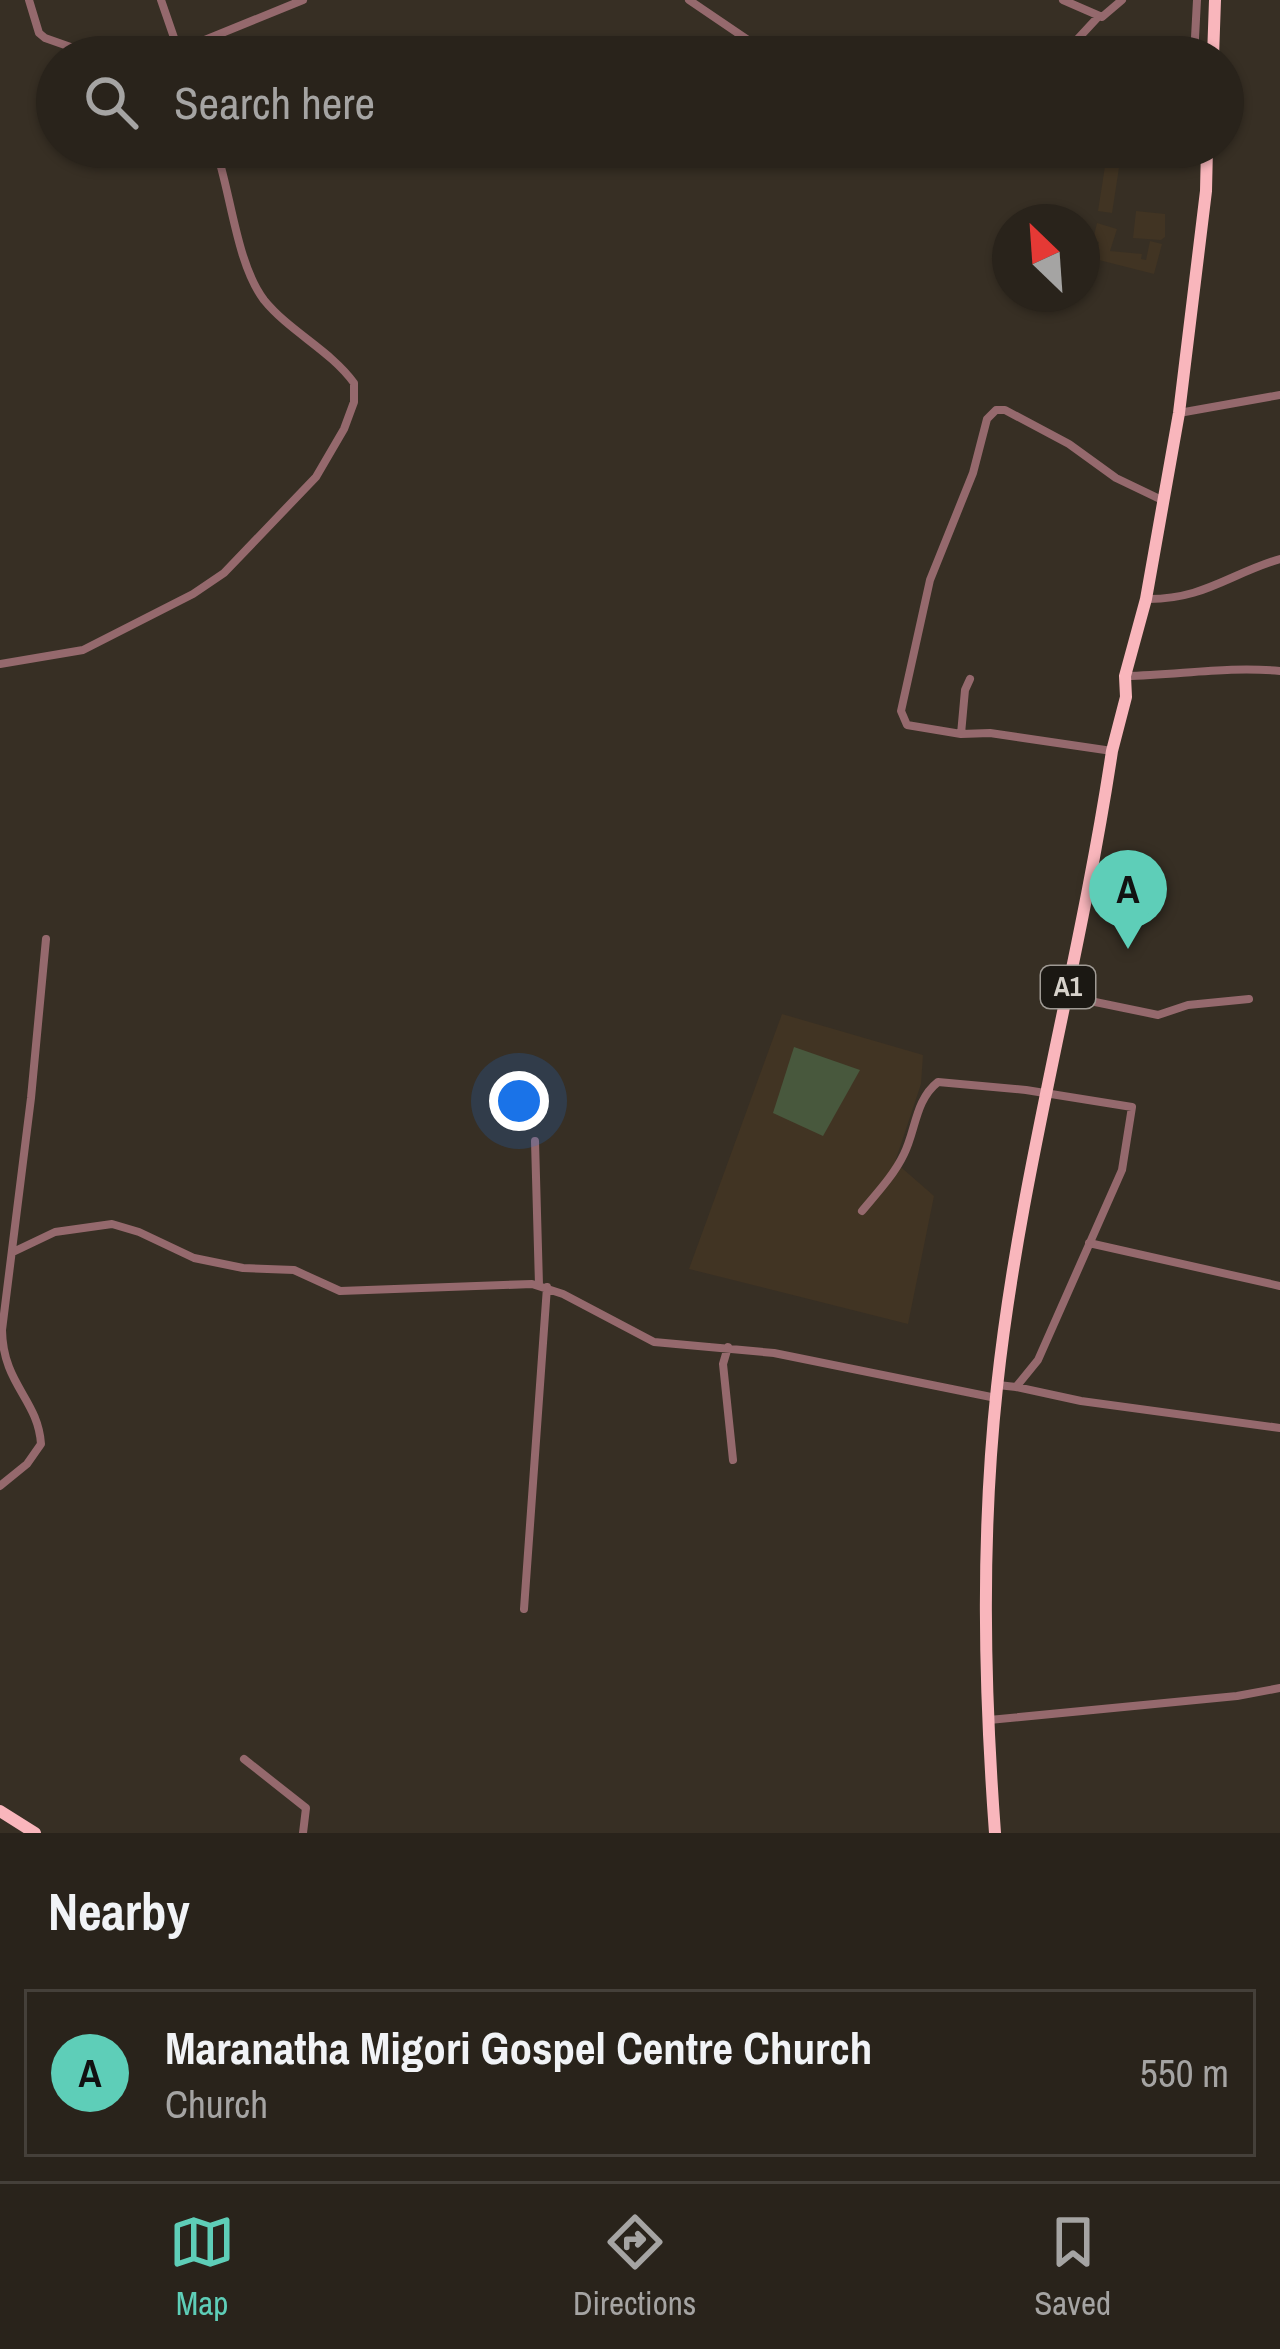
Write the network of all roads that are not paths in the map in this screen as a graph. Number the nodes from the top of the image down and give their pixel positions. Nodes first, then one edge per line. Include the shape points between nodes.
1 (29, 0) edge
2 (161, 0) edge
3 (303, 0) edge
4 (689, 0) edge
5 (1063, 0) edge
6 (1122, 0) edge
7 (1197, 0) edge
8 (1215, 0) edge
9 (1098, 16) junction
10 (43, 36) edge
11 (173, 36) edge
12 (222, 36) edge
13 (742, 36) edge
14 (1080, 36) edge
15 (1195, 36) edge
16 (1214, 36) edge
17 (221, 168) edge
18 (1201, 168) edge
19 (1280, 395) edge
20 (1180, 413) junction
21 (1165, 501) junction
22 (1280, 559) edge
23 (1146, 598) junction
24 (0, 664) edge
25 (1280, 671) edge
26 (1125, 676) junction
27 (970, 680) dead end
28 (961, 734) junction
29 (1112, 752) junction
30 (46, 939) dead end
31 (1066, 996) junction
32 (1249, 999) dead end
33 (1047, 1093) junction
34 (535, 1141) dead end
35 (862, 1211) dead end
36 (1089, 1243) junction
37 (13, 1252) junction
38 (543, 1286) junction
39 (1280, 1286) edge
40 (728, 1347) junction
41 (5, 1378) edge
42 (1016, 1387) junction
43 (996, 1392) junction
44 (1280, 1428) edge
45 (733, 1460) dead end
46 (0, 1486) edge
47 (524, 1609) dead end
48 (1280, 1688) edge
49 (988, 1720) junction
50 (244, 1759) dead end
51 (0, 1811) edge
52 (991, 1832) edge
53 (35, 1833) edge
54 (303, 1833) edge

1 - 10 street
2 - 11 street
3 - 12 street
4 - 13 street
5 - 9 street
6 - 9 street
7 - 15 street
8 - 16 highway
9 - 14 street
17 - 24 street via 258,291 354,383 344,429 316,477 217,578 83,650
18 - 20 highway, A1
19 - 20 street
20 - 21 highway, A1
21 - 23 highway, A1
21 - 28 street via 1005,410 987,419 930,580 902,711 907,724
22 - 23 street via 1198,594
23 - 26 highway, A1
25 - 26 street
26 - 29 highway, A1
27 - 28 street
28 - 29 street
29 - 31 highway, A1
30 - 37 street
31 - 32 street via 1158,1015
31 - 33 highway, A1
33 - 35 street via 938,1082 904,1156
33 - 36 street via 1134,1110 1125,1161
33 - 43 highway, A1
34 - 38 street
36 - 39 street
36 - 42 street via 1038,1360
37 - 38 street via 55,1232 112,1225 194,1258 294,1270 340,1291
37 - 41 street via 2,1330
38 - 40 street via 654,1342
38 - 47 street
40 - 43 street
40 - 45 street
41 - 46 street via 36,1417 41,1444
42 - 43 street
42 - 44 street
43 - 49 highway, A1 via 986,1516
48 - 49 street
49 - 52 highway, A1
50 - 54 street via 306,1808
51 - 53 highway

